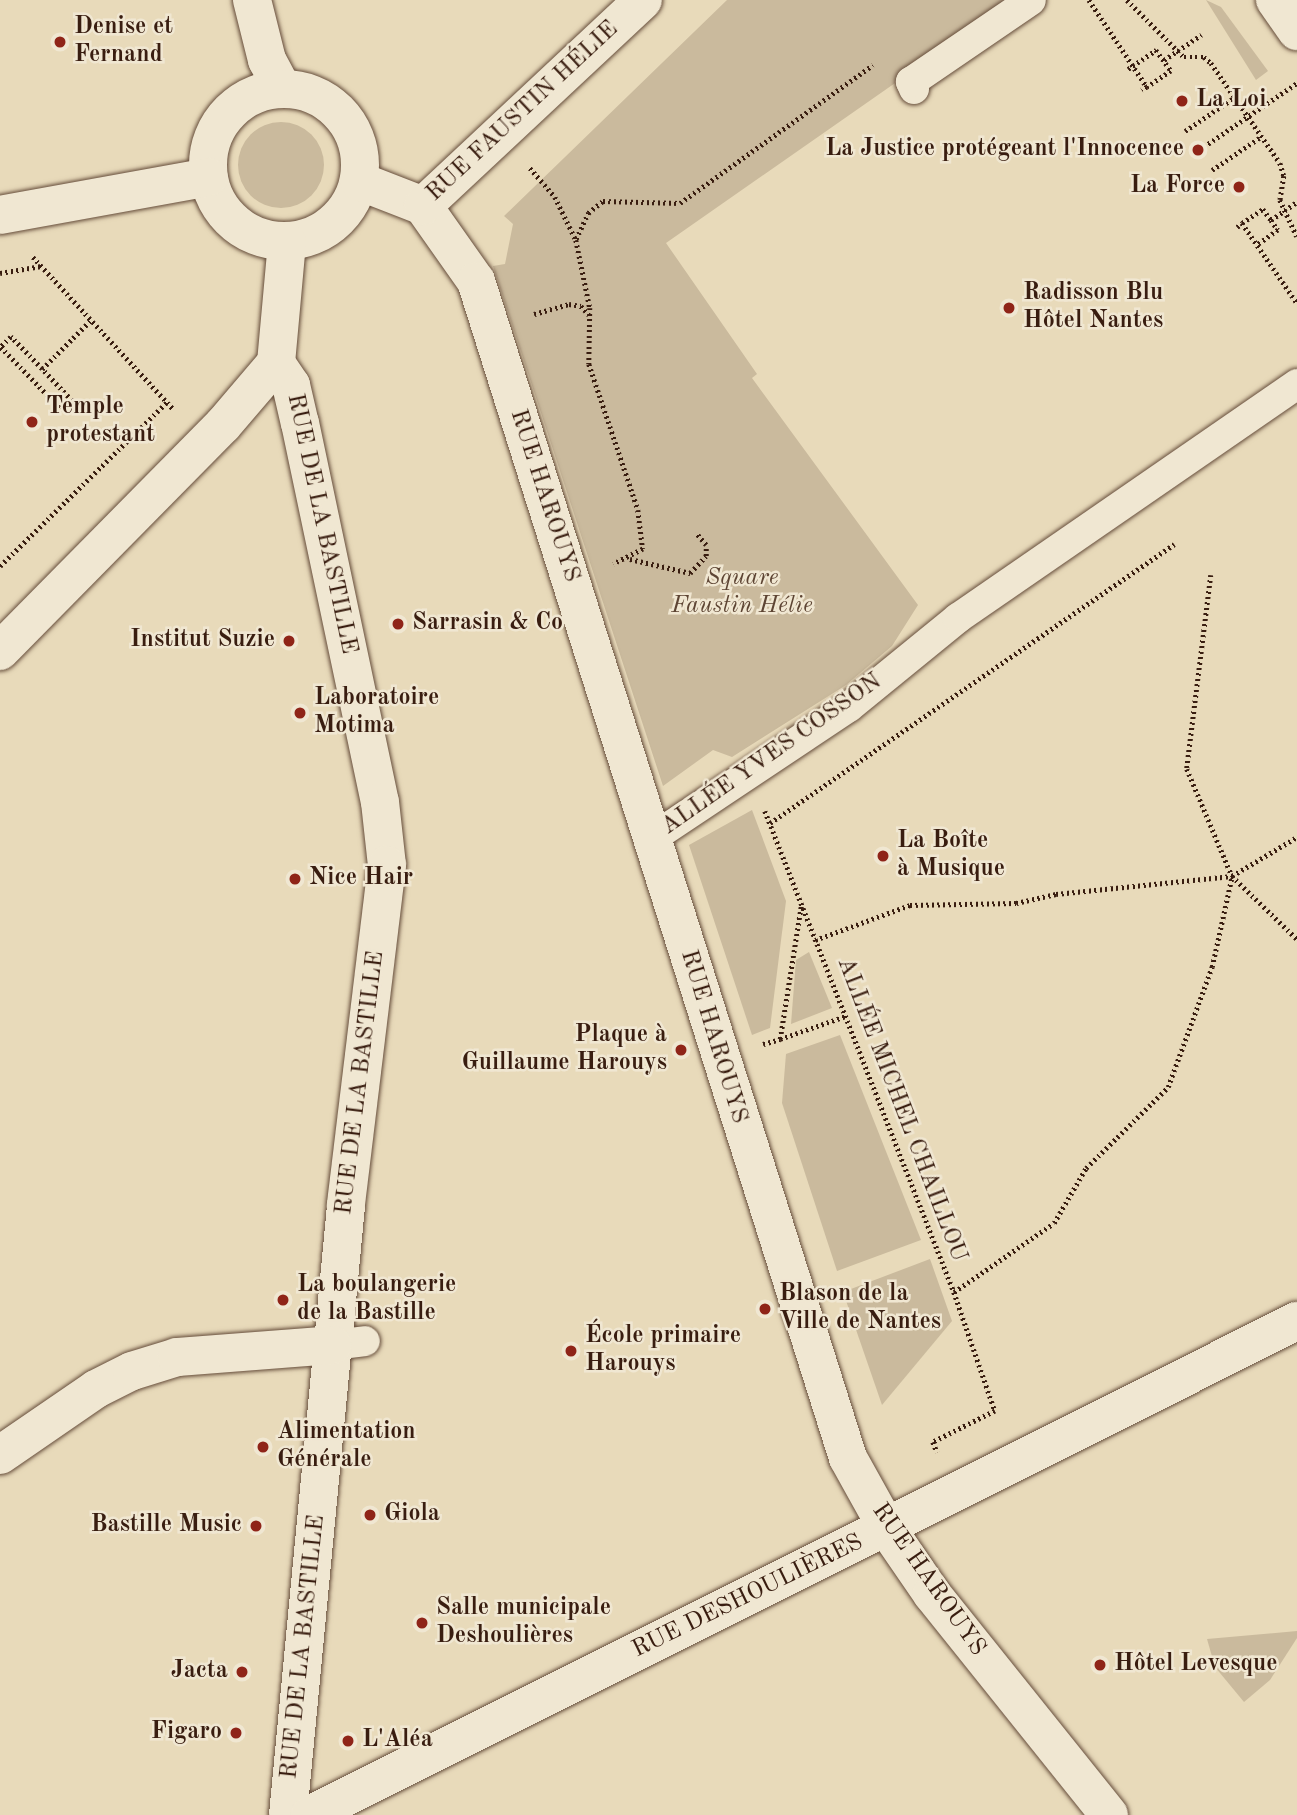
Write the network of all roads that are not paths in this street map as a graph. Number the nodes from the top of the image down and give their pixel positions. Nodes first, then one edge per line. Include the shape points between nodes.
1 (252, 0) edge
2 (643, 0) edge
3 (1031, 0) edge
4 (1275, 0) edge
5 (1297, 31) edge
6 (282, 88) junction
7 (914, 89) dead end
8 (209, 177) junction
9 (359, 181) junction
10 (423, 206) junction
11 (0, 215) edge
12 (287, 242) junction
13 (276, 363) junction
14 (1297, 384) edge
15 (0, 651) edge
16 (651, 839) junction
17 (1297, 1321) edge
18 (349, 1343) junction
19 (0, 1455) edge
20 (888, 1530) junction
21 (288, 1815) edge
22 (310, 1815) edge
23 (1109, 1815) edge

1 - 6 street via 267,60
2 - 10 street, RUE FAUSTIN HÉLIE
3 - 7 lane via 911,82
4 - 5 street
6 - 8 street via 253,95 226,115 211,144
6 - 9 street via 316,96 343,116 359,153
8 - 11 street
8 - 12 street via 213,193 231,220 259,238
9 - 10 street, RUE FAUSTIN HÉLIE
9 - 12 street via 349,206 330,227
10 - 16 street, RUE HAROUYS via 476,281
12 - 13 street
13 - 15 street via 223,425
13 - 18 street, RUE DE LA BASTILLE via 291,385 300,424 380,802 387,865
14 - 16 lane, ALLÉE YVES COSSON via 958,618 849,707
16 - 20 street, RUE HAROUYS via 848,1458
17 - 20 street, RUE DESHOULIÈRES
18 - 19 street via 177,1357 132,1371 96,1389
18 - 21 street, RUE DE LA BASTILLE
20 - 22 street, RUE DESHOULIÈRES
20 - 23 street, RUE HAROUYS via 932,1594

